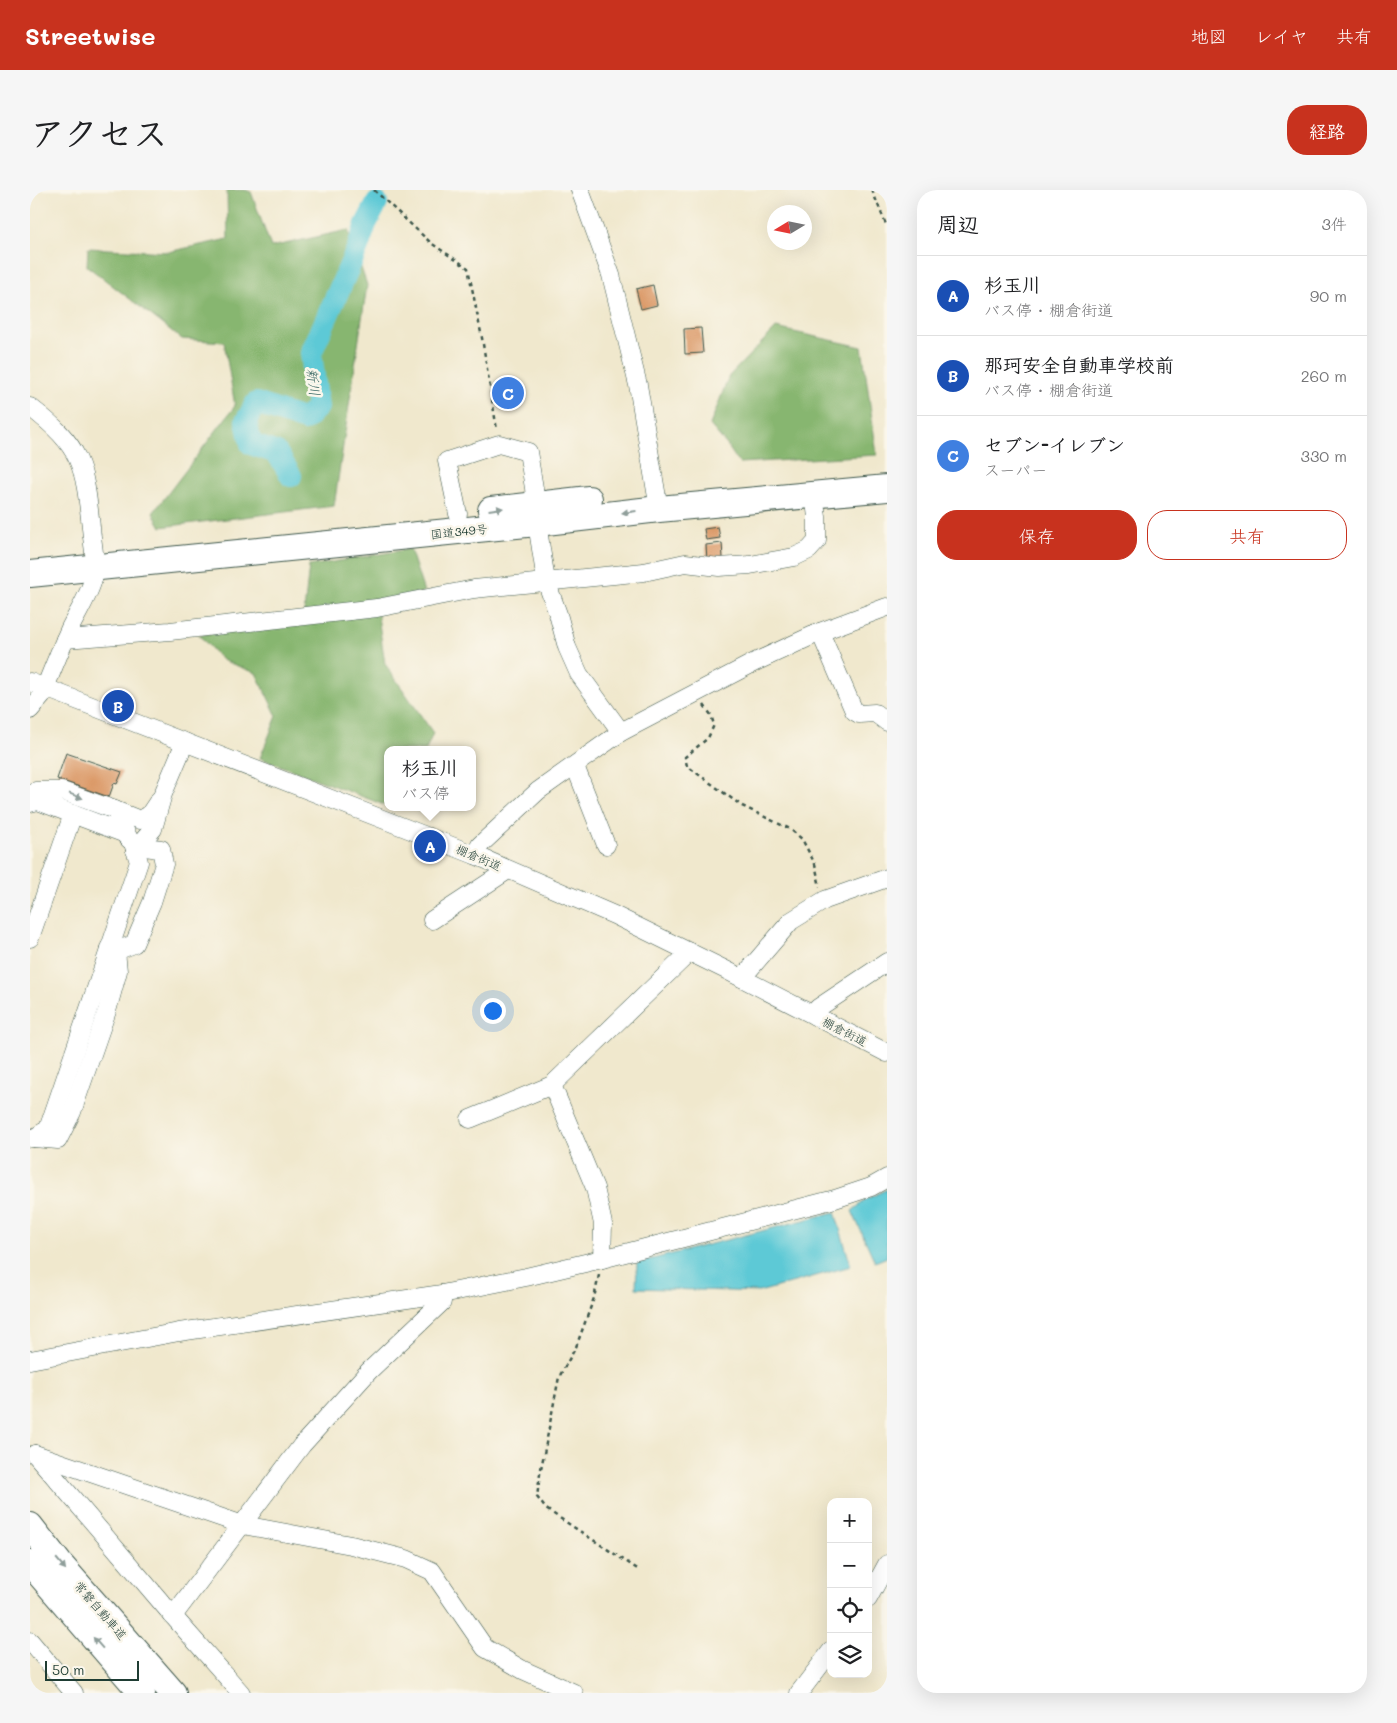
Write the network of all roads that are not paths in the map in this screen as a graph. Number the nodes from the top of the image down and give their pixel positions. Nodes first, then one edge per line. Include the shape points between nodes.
1 (580, 190) edge
2 (30, 408) edge
3 (887, 472) edge
4 (887, 488) edge
5 (814, 494) junction
6 (658, 500) junction
7 (458, 514) junction
8 (536, 514) junction
9 (30, 558) edge
10 (94, 560) junction
11 (30, 574) edge
12 (546, 581) junction
13 (887, 607) edge
14 (820, 632) junction
15 (65, 639) junction
16 (38, 685) edge
17 (30, 710) edge
18 (887, 722) edge
19 (620, 732) junction
20 (184, 742) junction
21 (575, 766) junction
22 (163, 794) junction
23 (30, 796) edge
24 (30, 803) edge
25 (115, 810) junction
26 (73, 814) junction
27 (132, 844) junction
28 (606, 845) dead end
29 (475, 855) junction
30 (508, 870) junction
31 (887, 878) edge
32 (432, 920) dead end
33 (30, 938) edge
34 (112, 949) junction
35 (690, 952) junction
36 (887, 962) edge
37 (742, 978) junction
38 (815, 1016) junction
39 (887, 1053) edge
40 (552, 1085) junction
41 (470, 1120) dead end
42 (32, 1138) edge
43 (887, 1178) edge
44 (602, 1259) junction
45 (442, 1294) junction
46 (30, 1360) edge
47 (33, 1451) edge
48 (243, 1525) junction
49 (30, 1526) edge
50 (30, 1563) edge
51 (887, 1564) edge
52 (872, 1592) edge
53 (173, 1616) junction
54 (30, 1641) edge
55 (827, 1656) edge
56 (74, 1693) edge
57 (142, 1693) edge
58 (173, 1693) edge
59 (240, 1693) edge
60 (574, 1693) edge
61 (799, 1693) edge

1 - 6 street via 611,274 638,385
2 - 10 street via 53,425 81,464
3 - 6 highway, 国道349号
4 - 5 highway, 国道349号
5 - 6 highway, 国道349号
5 - 12 street via 818,517 817,541 809,550 794,557 719,567 685,563 644,572
6 - 8 highway, 国道349号
7 -> 8 highway, 国道349号
7 - 8 street via 447,462 499,444 528,452
7 - 10 highway, 国道349号
8 - 10 highway, 国道349号
8 - 12 street
9 - 10 highway, 国道349号
10 - 11 highway, 国道349号
10 - 15 street via 90,586
12 - 15 street via 474,589 377,608
12 - 19 street via 579,674
13 - 14 street
14 - 18 street via 854,710 858,714 876,713
14 - 19 street
15 - 16 street
16 - 17 street
16 - 20 street, 棚倉街道
19 - 21 street
20 - 22 street
20 - 29 street, 棚倉街道
21 - 28 street
21 - 29 street via 538,791 480,845
22 - 25 street via 149,815 140,820
22 - 27 street via 153,829
23 -> 25 street via 35,791 62,791
24 - 26 street via 38,801
25 - 27 street
26 - 27 street via 124,833
26 - 33 street
27 - 34 street via 139,862
27 - 34 street via 161,849 164,864 134,944
29 - 30 street, 棚倉街道
30 - 32 street
30 - 35 street, 棚倉街道 via 614,915
31 - 37 street via 825,900 791,921
34 - 42 street via 48,1128
35 - 37 street, 棚倉街道
35 - 40 street
36 - 38 street via 818,1008
37 - 38 street, 棚倉街道
38 - 39 street, 棚倉街道
40 - 41 street
40 - 44 street via 595,1188 603,1224
43 - 44 street via 835,1199
44 - 45 street
45 - 46 street via 179,1332
45 - 48 street via 442,1302 369,1371 302,1445
47 - 48 street
47 - 53 street
48 - 53 street
48 - 60 street via 352,1545 406,1559 432,1571 485,1648
49 -> 58 highway, 常磐自動車道
57 -> 50 highway, 常磐自動車道
51 - 52 street
53 - 59 street
54 - 56 street
55 - 61 street

